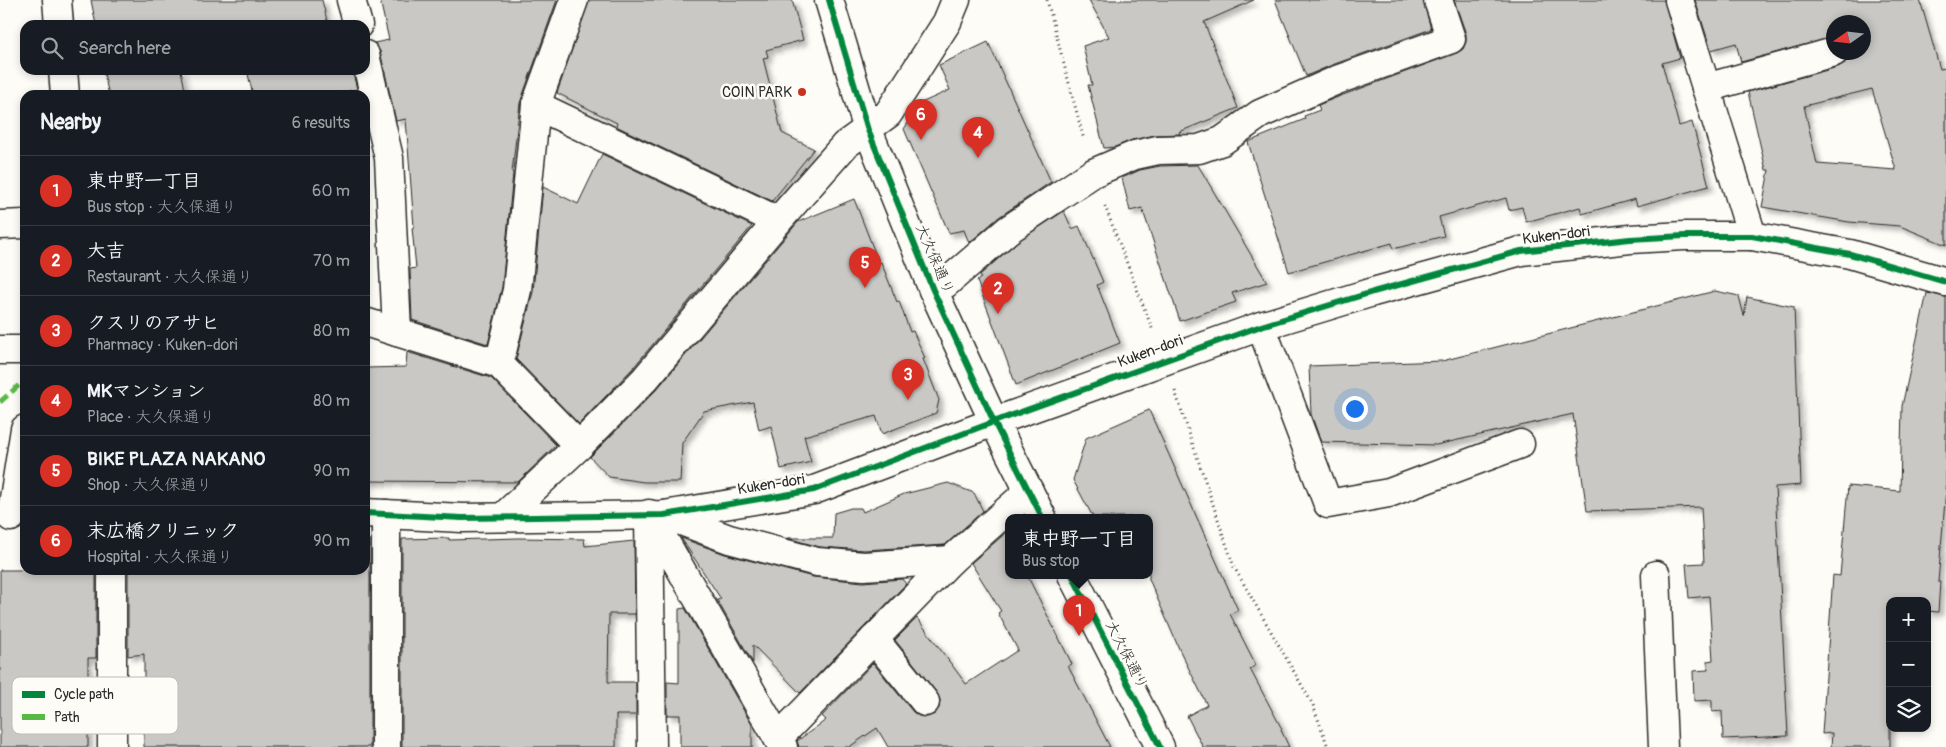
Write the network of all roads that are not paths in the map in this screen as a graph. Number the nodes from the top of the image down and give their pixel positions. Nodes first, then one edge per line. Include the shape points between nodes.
1 (57, 0) edge
2 (351, 0) edge
3 (574, 0) edge
4 (829, 0) edge
5 (956, 0) edge
6 (1438, 0) edge
7 (1680, 0) edge
8 (59, 20) edge
9 (357, 20) edge
10 (1826, 54) edge
11 (63, 75) edge
12 (370, 75) edge
13 (1706, 88) junction
14 (65, 90) edge
15 (536, 105) junction
16 (868, 130) junction
17 (778, 221) junction
18 (20, 224) edge
19 (0, 226) edge
20 (1752, 236) junction
21 (1946, 282) edge
22 (934, 290) junction
23 (370, 324) edge
24 (1261, 326) junction
25 (397, 332) junction
26 (0, 350) edge
27 (20, 350) edge
28 (499, 364) junction
29 (994, 422) junction
30 (1520, 444) dead end
31 (579, 446) junction
32 (20, 463) edge
33 (1029, 491) junction
34 (375, 514) edge
35 (656, 514) junction
36 (1040, 514) edge
37 (12, 517) edge
38 (503, 517) junction
39 (951, 560) junction
40 (112, 575) edge
41 (1656, 575) dead end
42 (1074, 579) edge
43 (874, 639) junction
44 (112, 677) edge
45 (925, 702) dead end
46 (112, 734) edge
47 (780, 742) edge
48 (112, 747) edge
49 (386, 747) edge
50 (652, 747) edge
51 (1160, 747) edge
52 (1663, 747) edge

1 - 8 street
2 - 9 street
3 - 15 street
4 - 16 street, 大久保通り
5 - 16 street via 947,22 888,114
6 - 22 street via 1451,39 1337,80 1260,114 1222,141 1199,149 1158,150 1135,155 1094,173 1008,230
7 - 13 street
10 - 13 street
11 - 14 street
12 - 25 street via 388,158
13 - 20 street
15 - 17 street
15 - 28 street via 517,290
16 - 17 street via 845,144
16 - 22 street, 大久保通り
17 - 31 street via 645,379
18 - 19 street
20 - 21 street, Kuken-dori via 1850,254
20 - 24 street, Kuken-dori via 1630,239 1521,251
22 - 29 street, 大久保通り
23 - 25 street
24 - 29 street, Kuken-dori
24 - 30 street via 1328,504 1389,492
25 - 28 street
26 - 27 street
28 - 31 street
29 - 33 street, 大久保通り
29 - 35 street, Kuken-dori via 814,490
31 - 38 street
32 - 37 street
33 - 36 street, 大久保通り
33 - 39 street
34 - 38 street, Kuken-dori
34 - 49 street
35 - 38 street, Kuken-dori
35 - 39 street via 729,539 817,562 864,566
35 - 47 street
35 - 50 street
39 - 43 street
40 - 44 street
41 - 52 street
42 - 51 street, 大久保通り
43 - 45 street
43 - 47 street
46 - 48 street

